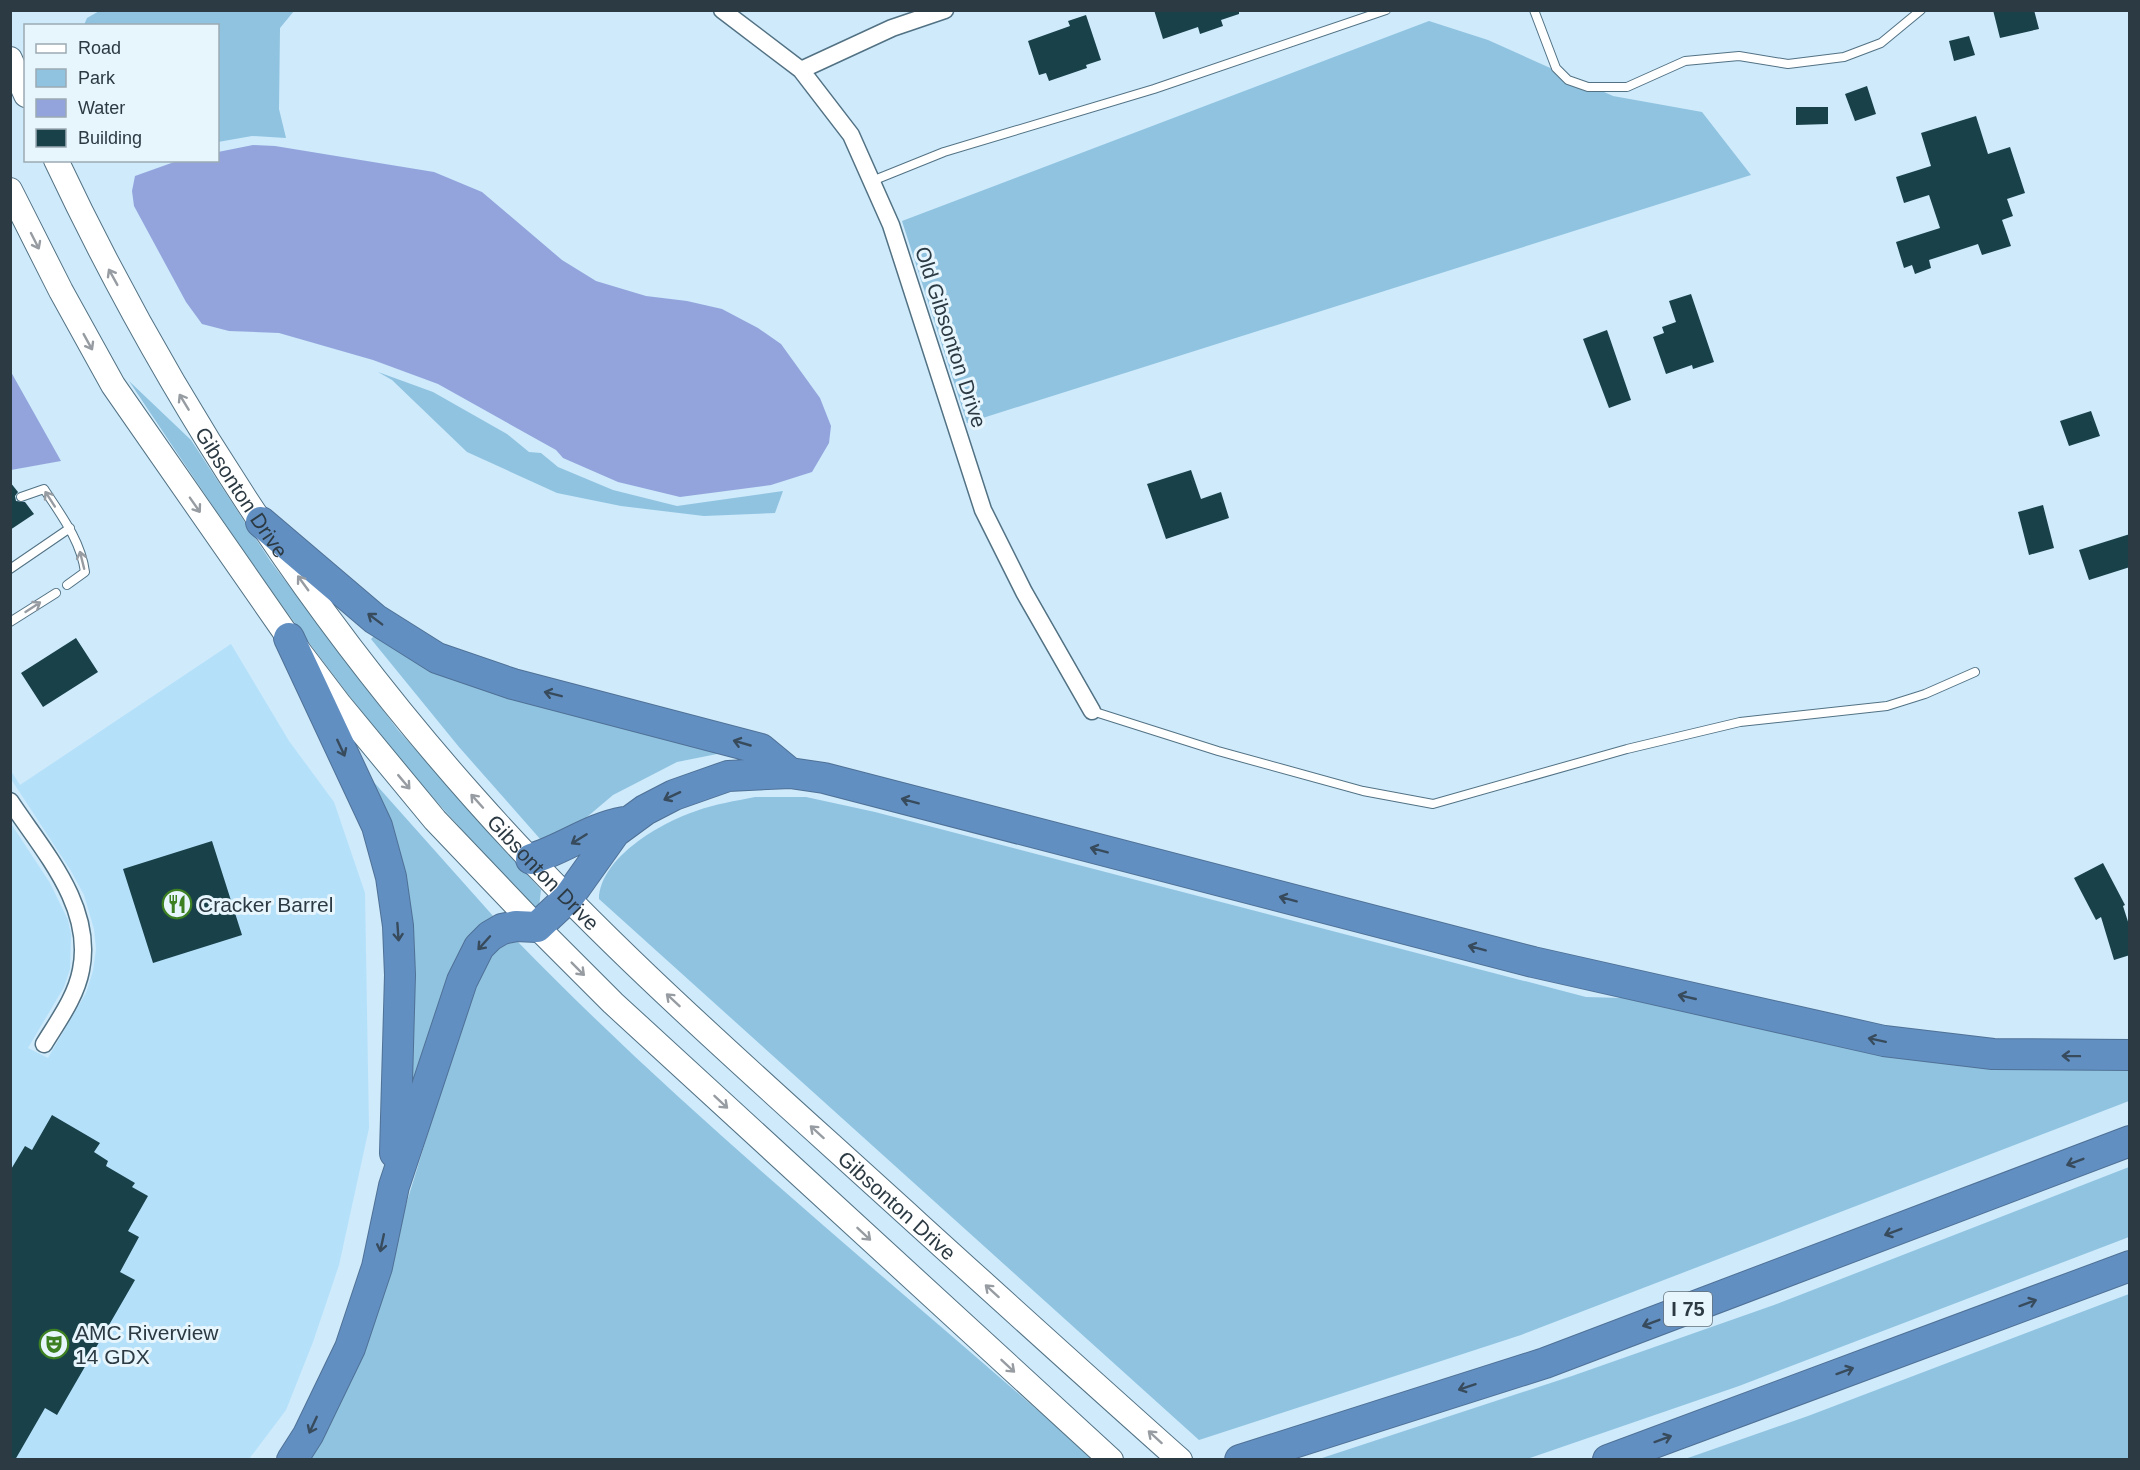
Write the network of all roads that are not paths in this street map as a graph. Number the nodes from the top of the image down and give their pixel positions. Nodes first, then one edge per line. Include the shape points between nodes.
1 (722, 10) edge
2 (945, 10) edge
3 (1386, 10) edge
4 (1534, 10) edge
5 (1921, 10) edge
6 (10, 59) edge
7 (801, 70) junction
8 (24, 90) edge
9 (57, 162) edge
10 (872, 182) junction
11 (10, 190) edge
12 (21, 497) dead end
13 (261, 522) junction
14 (70, 528) junction
15 (10, 569) edge
16 (67, 585) dead end
17 (56, 593) dead end
18 (10, 622) edge
19 (289, 638) junction
20 (1976, 672) dead end
21 (1092, 711) joint
22 (790, 774) junction
23 (10, 801) edge
24 (627, 821) junction
25 (531, 859) junction
26 (568, 898) junction
27 (537, 927) junction
28 (44, 1044) dead end
29 (2130, 1055) edge
30 (2130, 1141) edge
31 (394, 1186) junction
32 (2130, 1266) edge
33 (292, 1460) edge
34 (1111, 1460) edge
35 (1180, 1460) edge
36 (1240, 1460) edge
37 (1608, 1460) edge

1 - 7 street, Old Gibsonton Drive
2 - 7 street via 892,28
3 - 10 lane via 1154,89 944,152
4 - 5 lane via 1556,68 1568,80 1588,87 1627,87 1685,61 1739,56 1788,64 1844,57 1881,43
6 - 8 main road
7 - 10 street, Old Gibsonton Drive via 851,135
13 -> 9 main road, Gibsonton Drive via 162,365
10 - 21 street, Old Gibsonton Drive via 891,225 983,510 1024,592
11 -> 19 main road, Gibsonton Drive via 113,385
14 -> 12 lane via 44,489
22 -> 13 highway via 761,748 513,684 437,658 375,620
25 -> 13 main road, Gibsonton Drive via 399,707
14 - 15 lane
16 -> 14 lane via 85,572
18 -> 17 lane
19 -> 27 main road, Gibsonton Drive via 435,820
19 -> 31 highway via 377,826 391,877 400,975
20 - 21 lane via 1887,706 1740,722 1433,804 1341,785 1142,729
22 -> 24 highway via 728,776 674,795
29 -> 22 highway via 1993,1054 1884,1041 1533,962 824,778
23 - 28 street via 63,882 83,932 81,970 75,991
24 -> 25 highway via 598,829 555,852
24 - 26 highway via 597,854
25 - 26 main road, Gibsonton Drive
26 - 27 highway
35 -> 26 main road, Gibsonton Drive via 732,1055
27 -> 31 highway via 502,929 479,947 462,981
27 -> 34 main road, Gibsonton Drive via 622,1011
30 -> 36 highway, I 75 via 1545,1363
31 -> 33 highway via 376,1267 350,1348
37 -> 32 highway

